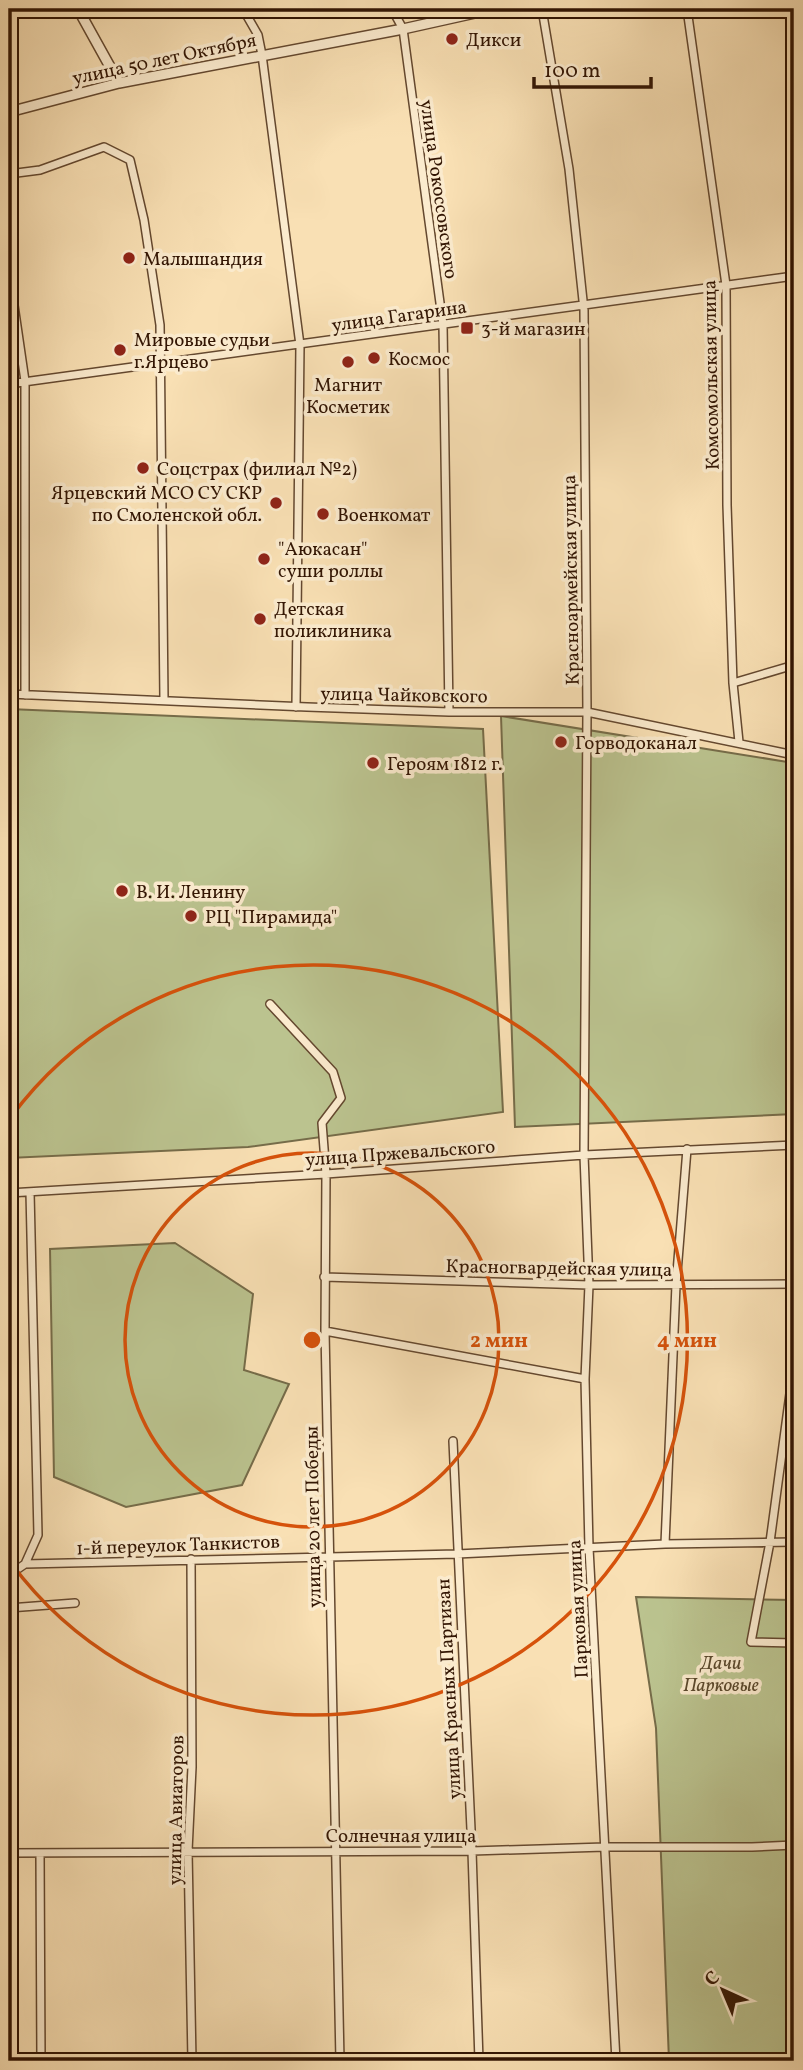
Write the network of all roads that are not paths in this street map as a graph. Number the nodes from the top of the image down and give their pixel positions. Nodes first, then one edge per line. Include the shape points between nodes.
1 (78, 9) edge
2 (243, 9) edge
3 (392, 9) edge
4 (493, 9) edge
5 (542, 9) edge
6 (687, 9) edge
7 (479, 10) edge
8 (403, 29) junction
9 (262, 55) junction
10 (119, 83) junction
11 (9, 112) edge
12 (9, 174) edge
13 (9, 271) edge
14 (794, 276) edge
15 (726, 285) junction
16 (583, 304) junction
17 (443, 325) junction
18 (300, 345) junction
19 (160, 364) junction
20 (25, 382) junction
21 (9, 384) edge
22 (794, 665) edge
23 (733, 683) junction
24 (9, 694) edge
25 (25, 695) junction
26 (164, 700) junction
27 (296, 707) junction
28 (449, 712) junction
29 (587, 712) junction
30 (739, 742) junction
31 (794, 755) edge
32 (270, 1004) dead end
33 (794, 1146) edge
34 (687, 1149) junction
35 (584, 1155) junction
36 (327, 1174) junction
37 (30, 1192) junction
38 (9, 1193) edge
39 (324, 1278) junction
40 (676, 1284) junction
41 (794, 1284) edge
42 (589, 1285) junction
43 (325, 1331) junction
44 (794, 1364) edge
45 (585, 1379) junction
46 (453, 1441) dead end
47 (770, 1542) junction
48 (794, 1542) edge
49 (664, 1544) junction
50 (589, 1548) junction
51 (457, 1554) junction
52 (329, 1555) junction
53 (191, 1559) junction
54 (25, 1564) junction
55 (9, 1574) edge
56 (75, 1603) dead end
57 (9, 1608) edge
58 (794, 1643) edge
59 (794, 1844) edge
60 (605, 1847) junction
61 (188, 1851) junction
62 (472, 1851) junction
63 (336, 1852) junction
64 (9, 1853) edge
65 (40, 1853) junction
66 (41, 2061) edge
67 (192, 2061) edge
68 (340, 2061) edge
69 (479, 2061) edge
70 (616, 2061) edge

1 - 10 street
2 - 9 street via 258,35
3 - 8 street, улица Рокоссовского
4 - 7 street, улица 50 лет Октября
5 - 16 street, Красноармейская улица via 569,169
6 - 15 street, Комсомольская улица
7 - 8 street, улица 50 лет Октября
8 - 9 street, улица 50 лет Октября
8 - 17 street, улица Рокоссовского
9 - 10 street, улица 50 лет Октября
9 - 18 street
10 - 11 street, улица 50 лет Октября
12 - 19 street via 40,170 104,147 130,160 160,325
13 - 20 street
14 - 15 street, улица Гагарина
15 - 16 street, улица Гагарина
15 - 23 street, Комсомольская улица
16 - 17 street, улица Гагарина
16 - 29 street, Красноармейская улица
17 - 18 street, улица Гагарина
17 - 28 street, улица Рокоссовского
18 - 19 street, улица Гагарина
18 - 27 street
19 - 20 street, улица Гагарина
19 - 26 street
20 - 21 street, улица Гагарина
20 - 25 street
22 - 23 street
23 - 30 street, Комсомольская улица
24 - 25 street, улица Чайковского
25 - 26 street, улица Чайковского
26 - 27 street, улица Чайковского
27 - 28 street, улица Чайковского
28 - 29 street, улица Чайковского
29 - 30 street, улица Чайковского
29 - 35 street, Красноармейская улица
30 - 31 street, улица Чайковского
32 - 36 street, улица 20 лет Победы via 333,1072 341,1098 322,1123
33 - 34 street, улица Пржевальского
34 - 35 street, улица Пржевальского
34 - 40 street
35 - 36 street, улица Пржевальского
35 - 42 street, Парковая улица
36 - 37 street, улица Пржевальского
36 - 39 street, улица 20 лет Победы
37 - 38 street, улица Пржевальского
37 - 54 street via 38,1535
39 - 42 street, Красногвардейская улица
39 - 43 street, улица 20 лет Победы
40 - 41 street, Красногвардейская улица
40 - 42 street, Красногвардейская улица
40 - 49 street
42 - 45 street, Парковая улица
43 - 45 street
43 - 52 street, улица 20 лет Победы
44 - 47 street
45 - 50 street, Парковая улица
46 - 51 street, улица Красных Партизан
47 - 48 street, 1-й переулок Танкистов
47 - 49 street, 1-й переулок Танкистов
47 - 58 street via 751,1642
49 - 50 street, 1-й переулок Танкистов
50 - 51 street, 1-й переулок Танкистов
50 - 60 street, Парковая улица
51 - 52 street, 1-й переулок Танкистов
51 - 62 street, улица Красных Партизан
52 - 53 street, 1-й переулок Танкистов
52 - 63 street, улица 20 лет Победы
53 - 54 street, 1-й переулок Танкистов
53 - 61 street, улица Авиаторов
54 - 55 street
56 - 57 street
59 - 60 street, Солнечная улица
60 - 62 street, Солнечная улица
60 - 70 street, Парковая улица
61 - 63 street, Солнечная улица
61 - 65 street, Солнечная улица
61 - 67 street, улица Авиаторов
62 - 63 street, Солнечная улица
62 - 69 street, улица Красных Партизан
63 - 68 street, улица 20 лет Победы
64 - 65 street, Солнечная улица
65 - 66 street

